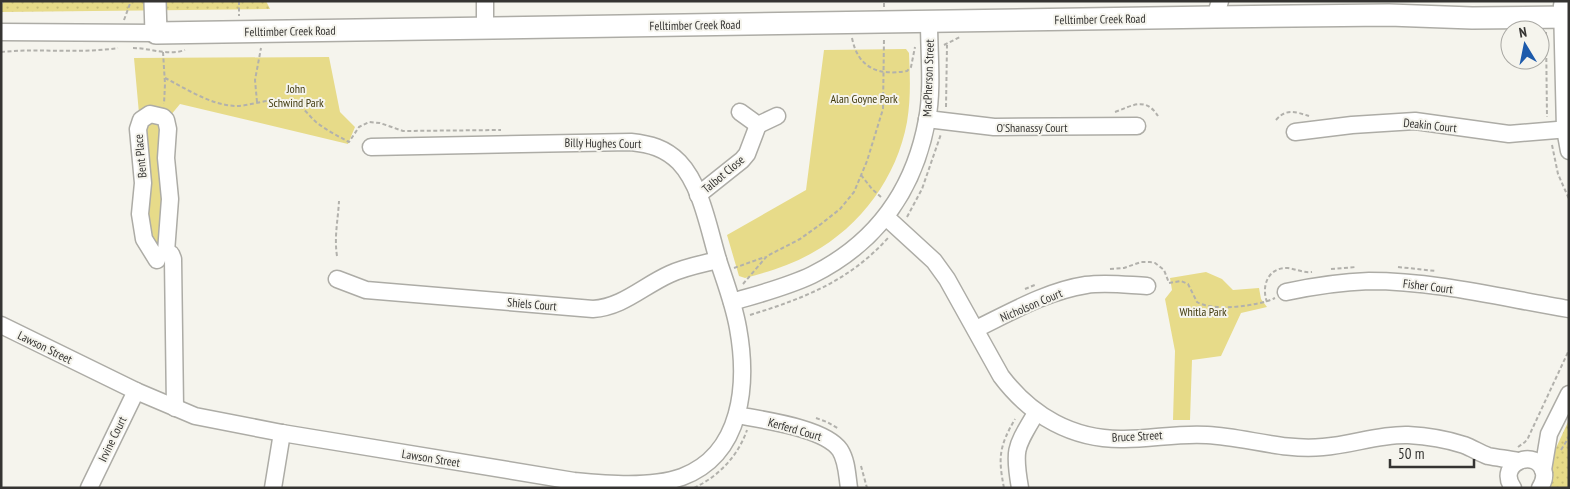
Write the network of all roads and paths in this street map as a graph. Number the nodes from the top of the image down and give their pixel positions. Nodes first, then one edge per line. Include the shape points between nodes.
1 (155, 1) edge
2 (485, 1) edge
3 (884, 1) edge
4 (884, 7) dead end
5 (1217, 9) edge
6 (1561, 14) edge
7 (929, 22) junction
8 (486, 28) junction
9 (1, 32) edge
10 (851, 34) dead end
11 (884, 38) dead end
12 (160, 43) junction
13 (261, 44) dead end
14 (947, 44) dead end
15 (916, 45) dead end
16 (1566, 71) edge
17 (885, 73) junction
18 (165, 78) junction
19 (257, 102) junction
20 (740, 112) dead end
21 (948, 113) junction
22 (1110, 113) dead end
23 (777, 116) dead end
24 (1158, 116) dead end
25 (163, 117) junction
26 (928, 119) junction
27 (758, 125) junction
28 (1138, 126) dead end
29 (502, 130) dead end
30 (1560, 130) edge
31 (1295, 132) dead end
32 (371, 147) dead end
33 (1569, 151) edge
34 (861, 175) junction
35 (142, 195) junction
36 (170, 195) junction
37 (698, 195) junction
38 (1569, 199) edge
39 (339, 201) dead end
40 (899, 217) junction
41 (161, 256) junction
42 (337, 256) dead end
43 (767, 256) junction
44 (728, 268) junction
45 (337, 279) dead end
46 (738, 281) dead end
47 (1169, 283) dead end
48 (1147, 286) dead end
49 (1286, 292) joint
50 (740, 295) junction
51 (1569, 309) edge
52 (1, 325) edge
53 (976, 329) junction
54 (1569, 350) edge
55 (136, 391) junction
56 (1569, 394) edge
57 (175, 408) junction
58 (1036, 413) junction
59 (738, 415) junction
60 (282, 433) junction
61 (1549, 434) junction
62 (1569, 437) edge
63 (1487, 455) junction
64 (1518, 456) junction
65 (1558, 456) dead end
66 (1543, 470) junction
67 (671, 484) edge
68 (1511, 485) edge
69 (89, 488) edge
70 (273, 488) edge
71 (848, 488) edge
72 (1020, 488) edge
73 (1540, 488) edge

1 - 12 main road
2 - 8 street
3 - 4 path
5 - 6 main road, Felltimber Creek Road via 1472,18
5 - 7 main road, Felltimber Creek Road
6 - 16 street
6 - 30 path via 1546,125
7 - 8 main road, Felltimber Creek Road
7 - 26 street, MacPherson Street
8 - 12 main road, Felltimber Creek Road
9 - 12 street, Felltimber Creek Road
10 - 17 path via 863,62 869,68
11 - 17 path
12 - 18 path
13 - 19 path via 254,80
14 - 21 path
15 - 17 path via 907,71
16 - 30 street
17 - 34 path via 883,109
18 - 19 path via 215,102 237,106
18 - 25 path
19 - 29 path via 294,102 319,124 349,142 359,127 369,122 403,131
20 - 27 street
21 - 26 street, O'Shanassy Court
21 - 28 street, O'Shanassy Court via 1002,127
21 - 40 path via 922,189
22 - 24 path via 1140,104 1152,108
23 - 27 street
25 - 35 street, Bent Place via 147,115 138,126
25 - 36 street, Bent Place via 168,129 166,162
26 - 40 street, MacPherson Street via 914,167 903,191
27 - 37 street, Talbot Close via 742,160
30 - 31 street, Deakin Court via 1509,134 1415,122
30 - 33 street
30 - 38 path via 1558,174
32 - 37 street, Billy Hughes Court via 648,144 665,150 679,163
34 - 40 path
34 - 43 path via 854,192 840,208 800,239
35 - 36 street
35 - 41 street, Bent Place via 143,235 147,245
36 - 41 street, Bent Place
37 - 44 street, Billy Hughes Court
39 - 42 path via 335,235
40 - 50 street, MacPherson Street via 810,276
40 - 50 path via 876,251 824,288 750,315
40 - 53 street, Bruce Street via 947,279
41 - 57 street, Bent Place via 172,288
43 - 44 path
43 - 50 path
44 - 45 street, Shiels Court via 670,274 621,303 593,309 366,290
44 - 50 street, Billy Hughes Court
46 - 50 path
47 - 49 path via 1186,283 1197,302 1215,308 1263,303
48 - 53 street, Nicholson Court via 1104,284 1067,290 1036,300
49 - 51 street, Fisher Court via 1345,282 1400,282
50 - 59 street, Lawson Street via 738,328 742,377
52 - 55 street, Lawson Street
53 - 58 street, Bruce Street via 1001,376
54 - 64 path
55 - 57 street, Lawson Street
55 - 69 street, Irvine Court
56 - 61 street
57 - 60 street, Lawson Street via 212,420
58 - 63 street, Bruce Street via 1061,426 1106,438 1207,434 1304,448 1386,436 1411,436 1445,440
58 - 72 street via 1020,440 1016,454
59 - 67 street, Lawson Street via 713,458
59 - 71 street, Kerferd Court via 814,432 829,439 840,450 847,468
60 - 67 street, Lawson Street via 574,481
60 - 70 street
61 - 64 street
61 - 66 street
62 - 65 path
63 - 64 street, Bruce Street
63 - 68 street, Bruce Street
64 - 66 street, Bruce Street via 1532,460
64 - 68 street via 1510,471
66 - 73 street via 1544,480

